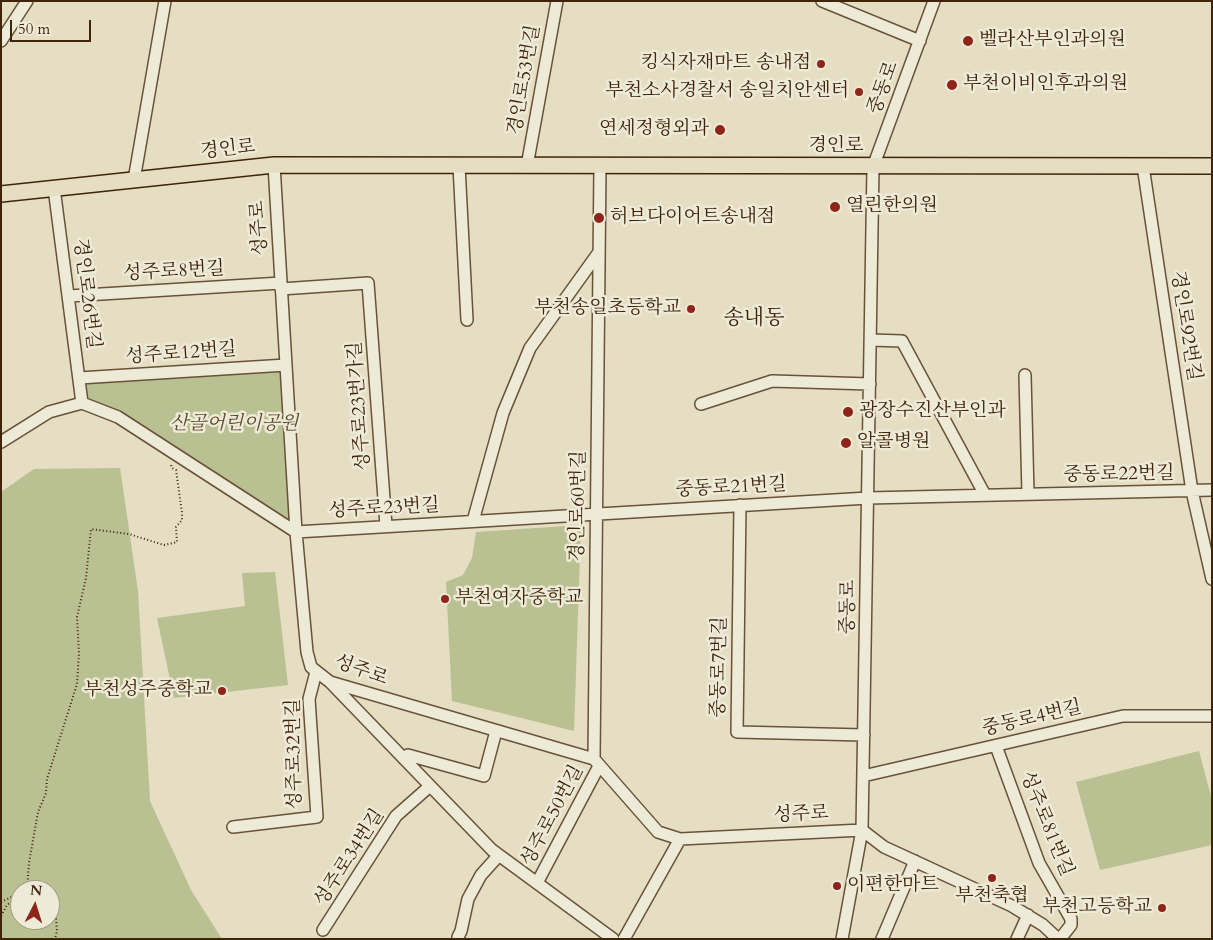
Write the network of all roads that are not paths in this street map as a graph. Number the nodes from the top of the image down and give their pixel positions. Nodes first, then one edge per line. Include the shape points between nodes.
1 (27, 1) edge
2 (166, 1) edge
3 (557, 1) edge
4 (822, 1) edge
5 (932, 1) edge
6 (939, 1) edge
7 (929, 15) junction
8 (1, 41) edge
9 (920, 41) junction
10 (274, 165) junction
11 (460, 166) junction
12 (527, 166) junction
13 (600, 166) junction
14 (1143, 166) junction
15 (1212, 166) edge
16 (873, 167) junction
17 (134, 180) junction
18 (54, 188) junction
19 (1, 194) edge
20 (599, 252) junction
21 (281, 286) junction
22 (69, 296) junction
23 (467, 320) dead end
24 (871, 340) junction
25 (286, 365) junction
26 (1025, 375) dead end
27 (79, 378) junction
28 (870, 384) junction
29 (82, 403) junction
30 (701, 404) dead end
31 (1, 442) edge
32 (1192, 490) junction
33 (1212, 490) edge
34 (1028, 494) junction
35 (986, 495) junction
36 (868, 498) junction
37 (740, 505) junction
38 (596, 514) junction
39 (473, 521) junction
40 (386, 526) junction
41 (296, 532) junction
42 (1212, 579) edge
43 (316, 672) junction
44 (330, 682) junction
45 (1212, 716) edge
46 (496, 731) junction
47 (864, 735) junction
48 (996, 746) junction
49 (403, 758) junction
50 (596, 763) junction
51 (863, 776) junction
52 (430, 786) junction
53 (233, 827) dead end
54 (862, 830) junction
55 (680, 839) junction
56 (499, 855) junction
57 (915, 861) junction
58 (537, 883) junction
59 (1028, 916) junction
60 (323, 930) dead end
61 (458, 936) dead end
62 (845, 938) edge
63 (613, 939) edge
64 (624, 939) edge
65 (882, 939) edge
66 (1017, 939) edge
67 (1059, 939) edge

1 - 8 street
2 - 17 street
3 - 12 street, 경인로53번길
4 - 9 street
5 - 7 street, 중동로
6 - 7 street, 중동로
7 - 9 street, 중동로
9 - 16 street, 중동로
10 - 11 main road, 경인로
10 - 17 main road, 경인로
10 - 21 street, 성주로
11 - 12 main road, 경인로
11 - 23 street
12 - 13 main road, 경인로
13 - 16 main road, 경인로
13 - 20 street, 경인로60번길
14 - 15 main road, 경인로
14 - 16 main road, 경인로
14 - 32 street, 경인로92번길
16 - 24 street, 중동로
17 - 18 main road, 경인로
18 - 19 main road, 경인로
18 - 22 street, 경인로26번길
20 - 38 street, 경인로60번길
20 - 39 street via 530,348 503,413
21 - 22 street, 성주로8번길
21 - 25 street, 성주로
21 - 40 street, 성주로23번가길 via 368,283
22 - 27 street, 경인로26번길
24 - 28 street, 중동로
24 - 35 street via 902,341
25 - 27 street, 성주로12번길
25 - 41 street, 성주로
26 - 34 street
27 - 29 street, 경인로26번길
28 - 30 street via 772,381
28 - 36 street, 중동로
29 - 31 street via 48,412
29 - 41 street via 118,417
32 - 33 street, 중동로22번길
32 - 34 street, 중동로22번길
32 - 42 street, 경인로92번길
34 - 35 street, 중동로22번길
35 - 36 street, 중동로22번길
36 - 37 street, 중동로21번길
36 - 47 street, 중동로
37 - 38 street, 중동로21번길
37 - 47 street, 중동로7번길 via 737,732
38 - 39 street, 성주로23번길
38 - 50 street, 경인로60번길
39 - 40 street, 성주로23번길
40 - 41 street, 성주로23번길
41 - 43 street, 성주로 via 307,652 311,667
43 - 44 street, 성주로
43 - 53 street, 성주로32번길 via 309,699 317,817
44 - 46 street, 성주로
44 - 49 street
45 - 48 street, 중동로4번길 via 1123,716
46 - 49 street via 484,776 408,755
46 - 50 street, 성주로
47 - 51 street, 중동로
48 - 51 street, 중동로4번길
48 - 67 street, 성주로81번길 via 1039,863 1071,919 1071,925
49 - 52 street
50 - 55 street, 성주로 via 658,832
50 - 58 street, 성주로50번길
51 - 54 street, 중동로
52 - 56 street
52 - 60 street, 성주로34번길 via 396,816
54 - 55 street, 성주로
54 - 57 street via 884,846
54 - 62 street, 중동로
55 - 64 street
56 - 58 street
56 - 61 street via 481,875 468,899
57 - 59 street
57 - 65 street
58 - 63 street
59 - 66 street
59 - 67 street

